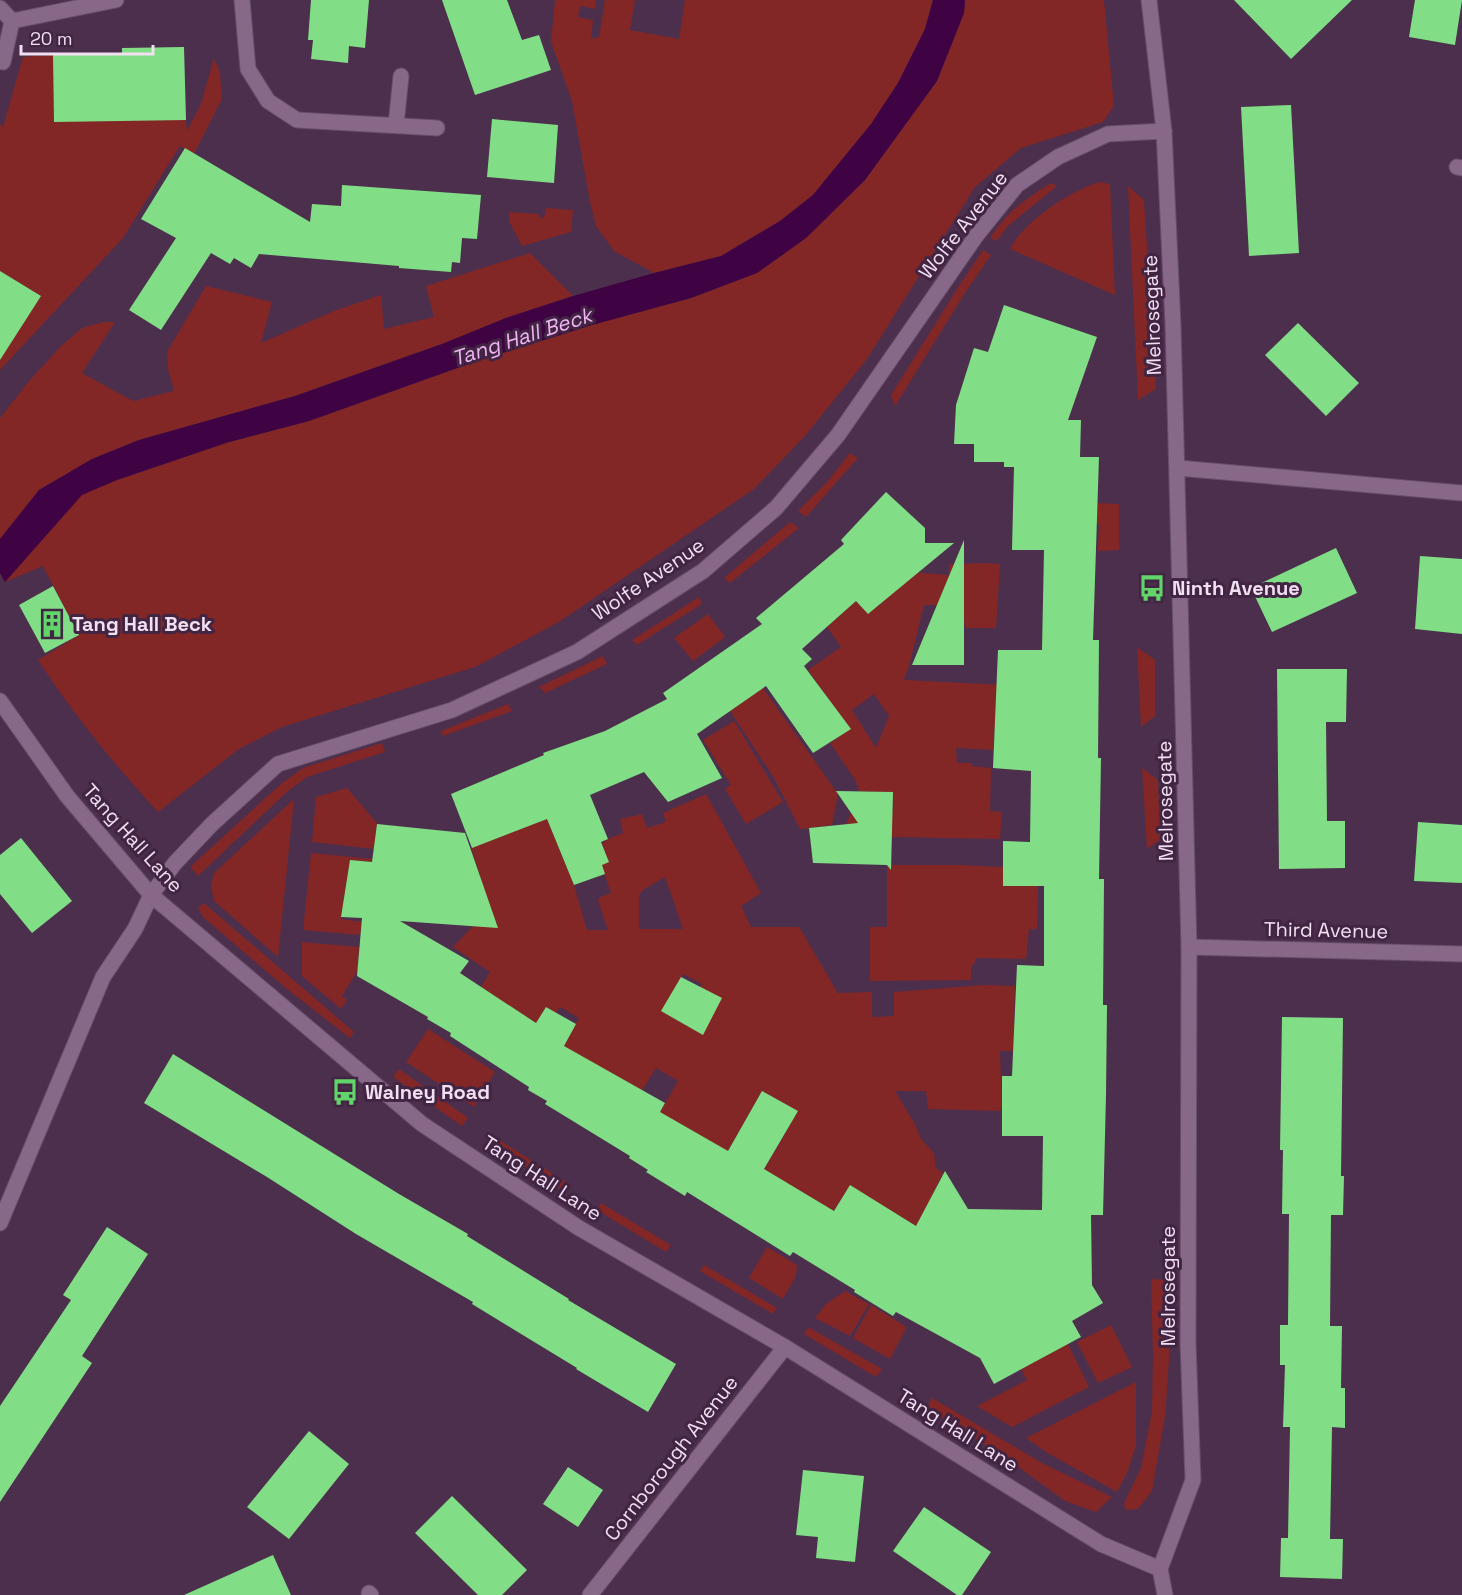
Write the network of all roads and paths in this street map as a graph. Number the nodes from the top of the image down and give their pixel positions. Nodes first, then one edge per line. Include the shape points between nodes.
1 (116, 0) edge
2 (242, 0) edge
3 (1149, 0) edge
4 (0, 8) edge
5 (12, 21) junction
6 (3, 62) dead end
7 (401, 76) dead end
8 (396, 125) junction
9 (437, 128) dead end
10 (1164, 131) junction
11 (1179, 468) junction
12 (1462, 493) edge
13 (0, 701) edge
14 (151, 895) junction
15 (1189, 947) junction
16 (1462, 954) edge
17 (0, 1223) edge
18 (785, 1347) junction
19 (1160, 1569) junction
20 (590, 1595) edge
21 (1165, 1595) edge

1 - 5 street
2 - 8 street via 248,69 268,101 297,120
3 - 10 street, Melrosegate
4 - 5 street
5 - 6 street
7 - 8 street
8 - 9 street
10 - 11 street, Melrosegate
10 - 14 street, Wolfe Avenue via 1108,134 1058,157 1017,184 976,236 838,435 776,508 703,571 577,652 452,710 278,764 212,824
11 - 12 street
11 - 15 street, Melrosegate
13 - 14 street, Tang Hall Lane via 67,796
14 - 17 street via 135,929 103,977
14 - 18 street, Tang Hall Lane via 422,1124 579,1228
15 - 16 street, Third Avenue
15 - 19 street, Melrosegate via 1188,1343 1193,1480
18 - 19 street, Tang Hall Lane via 1101,1544
18 - 20 street, Cornborough Avenue
19 - 21 street

